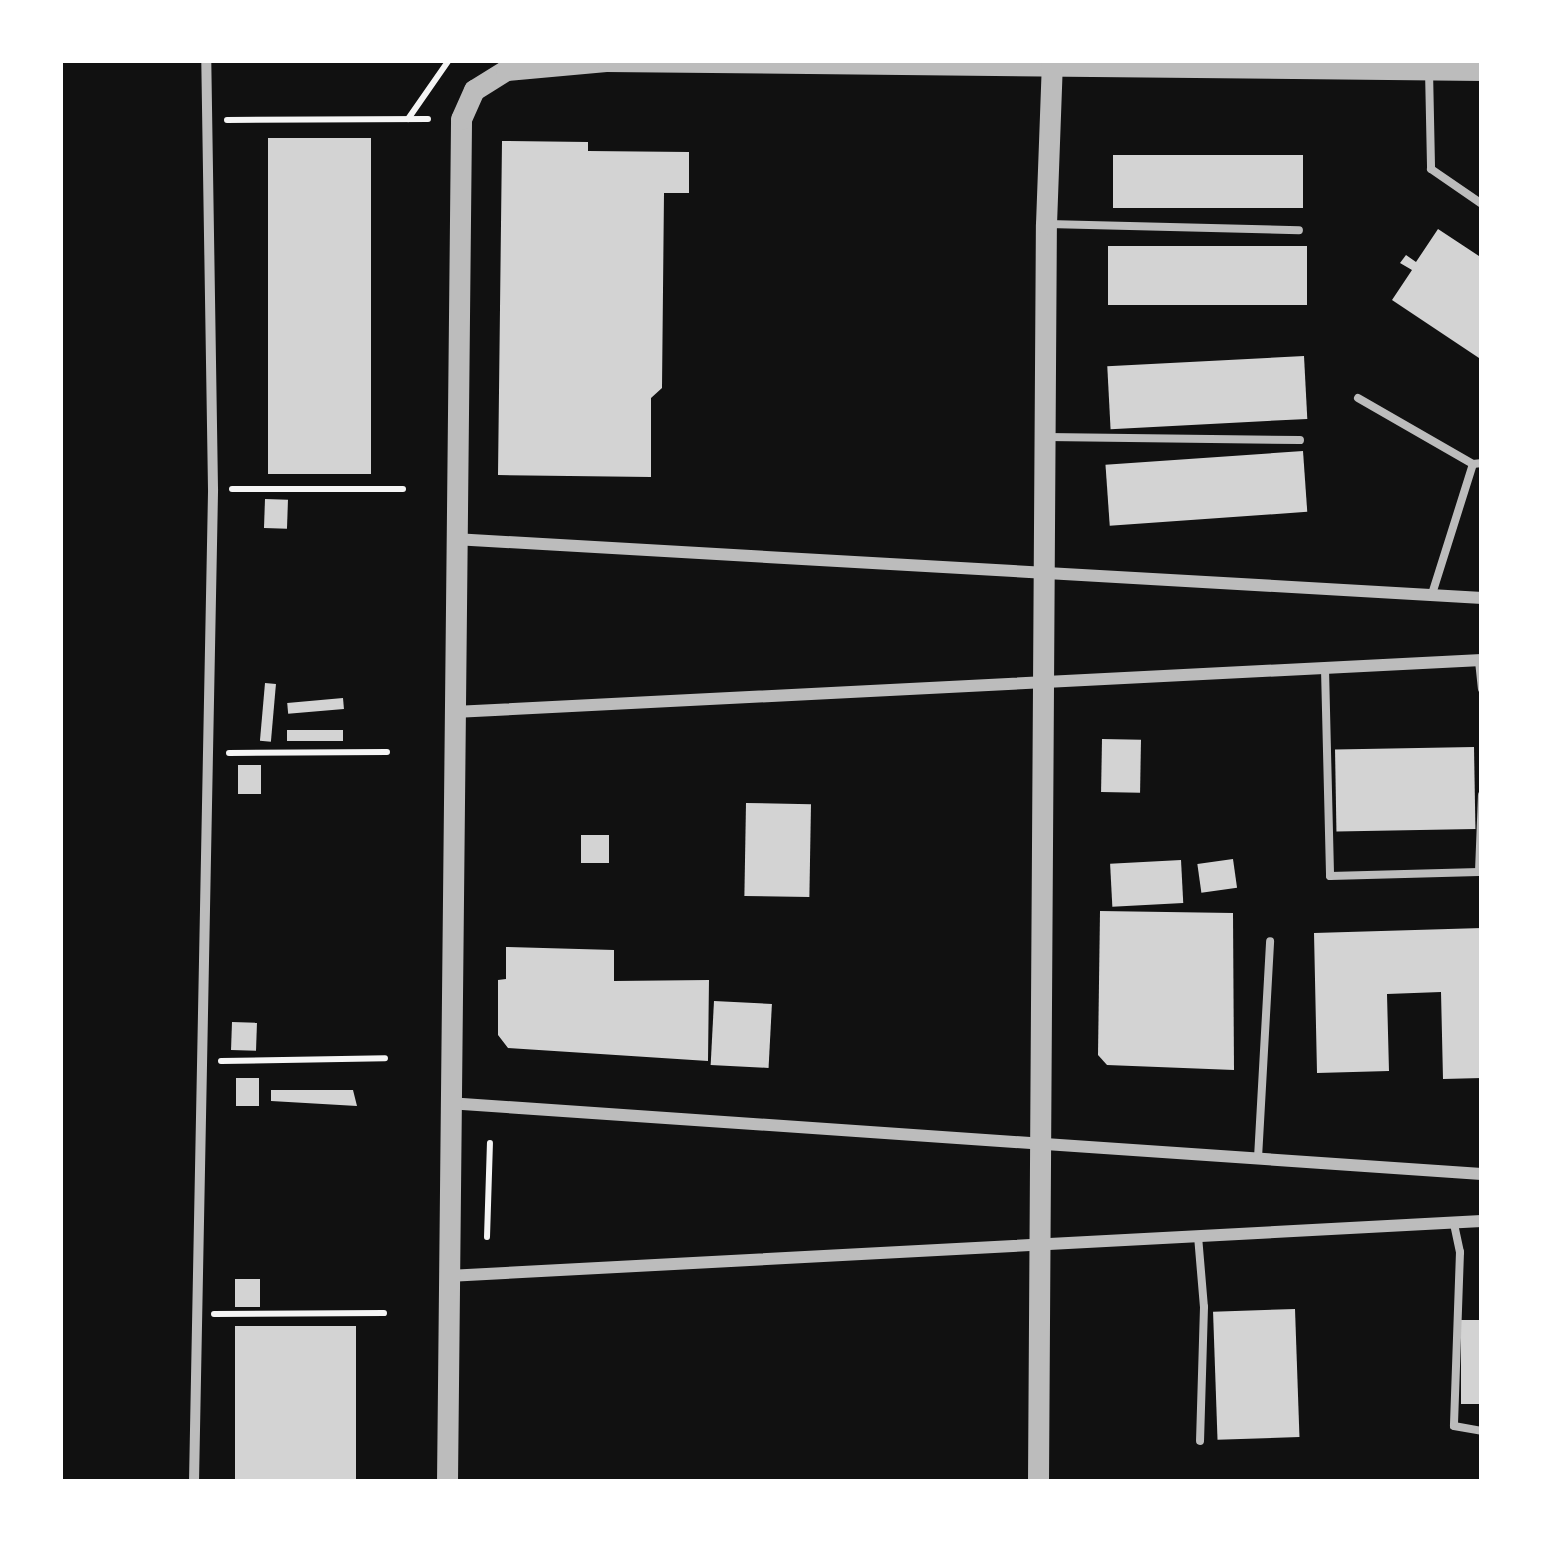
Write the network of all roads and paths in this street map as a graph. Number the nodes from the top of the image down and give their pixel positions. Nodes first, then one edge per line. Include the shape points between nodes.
1 (206, 60) edge
2 (449, 60) edge
3 (696, 61) edge
4 (1051, 63) edge
5 (1429, 69) junction
6 (1482, 70) edge
7 (408, 119) junction
8 (428, 119) dead end
9 (206, 120) junction
10 (1482, 203) edge
11 (1046, 224) junction
12 (1299, 230) dead end
13 (1358, 398) dead end
14 (1045, 437) junction
15 (1300, 440) dead end
16 (1478, 464) edge
17 (213, 489) junction
18 (403, 489) dead end
19 (454, 539) junction
20 (1044, 572) junction
21 (1432, 595) junction
22 (1482, 598) edge
23 (1480, 661) edge
24 (1325, 669) junction
25 (1045, 684) junction
26 (1482, 688) edge
27 (453, 712) junction
28 (387, 752) dead end
29 (209, 753) junction
30 (1482, 795) edge
31 (1270, 941) dead end
32 (386, 1058) dead end
33 (201, 1061) junction
34 (448, 1103) junction
35 (490, 1143) dead end
36 (1040, 1144) junction
37 (1258, 1158) junction
38 (1482, 1174) edge
39 (1482, 1221) edge
40 (1453, 1222) junction
41 (1198, 1236) junction
42 (488, 1237) dead end
43 (1038, 1245) junction
44 (447, 1276) junction
45 (384, 1313) dead end
46 (198, 1314) junction
47 (1482, 1431) edge
48 (1200, 1441) dead end
49 (194, 1482) edge
50 (446, 1482) edge
51 (1038, 1482) edge

1 - 9 street
2 - 7 path
3 - 4 street
3 - 19 street via 552,63 506,70 474,90 461,119
4 - 5 street
4 - 11 street
5 - 6 street
5 - 10 lane via 1431,169
7 - 8 path
7 - 9 path
9 - 17 street
11 - 12 lane
11 - 14 street
13 - 16 lane
14 - 15 lane
14 - 20 street
16 - 21 lane
17 - 18 path
17 - 29 street
19 - 20 street
19 - 27 street
20 - 21 street
20 - 25 street
21 - 22 street
23 - 24 street
23 - 26 lane
24 - 25 street
24 - 30 lane via 1330,876 1479,872
25 - 27 street
25 - 36 street
27 - 34 street
28 - 29 path
29 - 33 street
31 - 37 lane
32 - 33 path
33 - 46 street
34 - 36 street
34 - 44 street
35 - 42 path
36 - 37 street
36 - 43 street
37 - 38 street
39 - 40 street
40 - 41 street
40 - 47 lane via 1460,1252 1454,1426
41 - 43 street
41 - 48 lane
43 - 44 street
43 - 51 street
44 - 50 street
45 - 46 path
46 - 49 street

